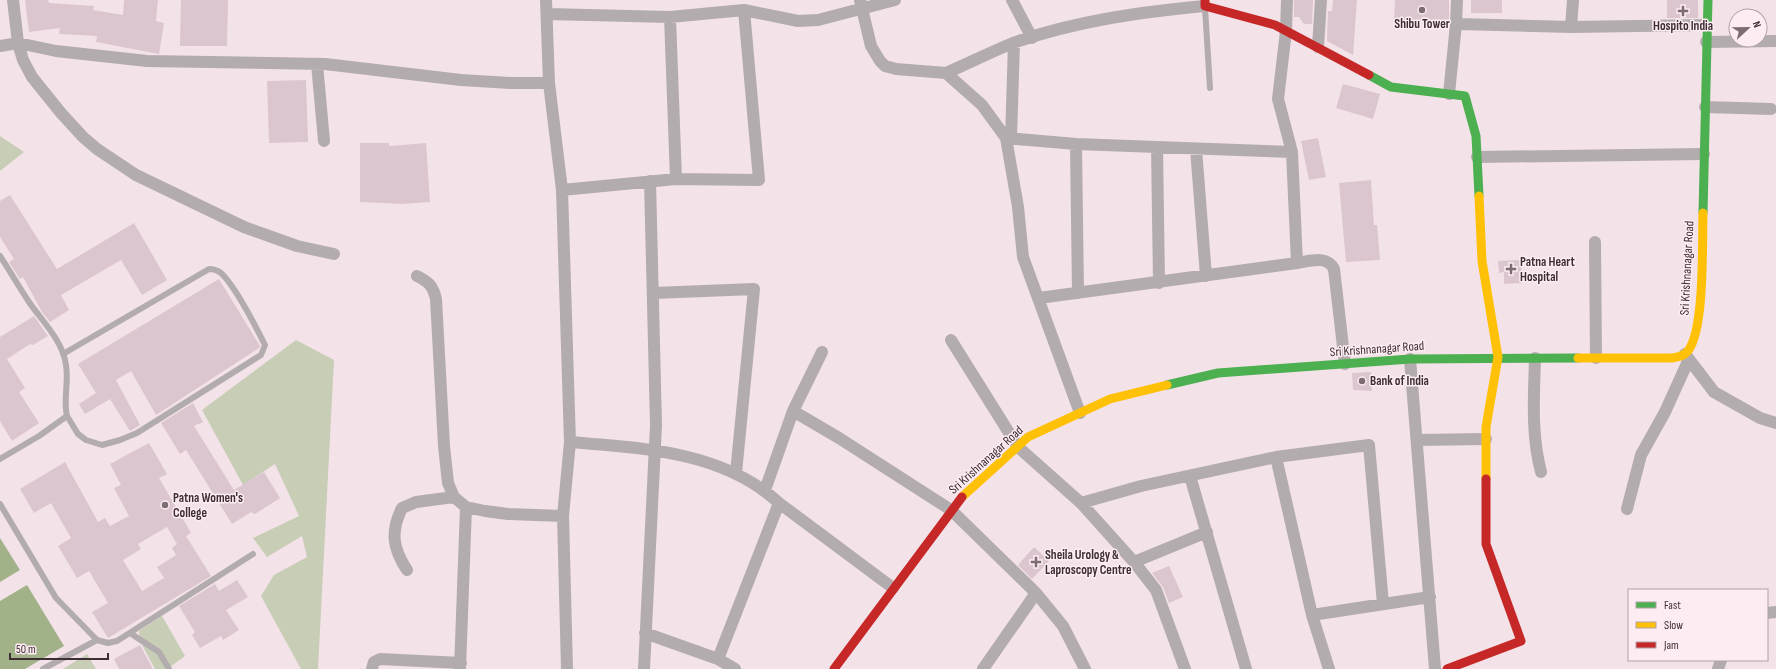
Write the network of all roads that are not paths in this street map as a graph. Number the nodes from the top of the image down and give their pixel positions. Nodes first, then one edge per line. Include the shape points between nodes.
1 (13, 0) edge
2 (546, 0) edge
3 (895, 0) edge
4 (1012, 0) edge
5 (1287, 0) edge
6 (1321, 0) edge
7 (1457, 0) edge
8 (1573, 0) edge
9 (1708, 0) edge
10 (1205, 3) edge
11 (860, 4) edge
12 (744, 10) junction
13 (547, 14) junction
14 (670, 17) junction
15 (1456, 24) junction
16 (1707, 25) junction
17 (1571, 27) junction
18 (1286, 30) junction
19 (1032, 38) junction
20 (1776, 41) edge
21 (1706, 42) junction
22 (18, 43) junction
23 (1014, 43) junction
24 (0, 46) edge
25 (1318, 47) junction
26 (317, 64) junction
27 (946, 73) junction
28 (549, 83) junction
29 (1210, 88) dead end
30 (1449, 94) junction
31 (1705, 107) junction
32 (1771, 109) dead end
33 (1008, 138) junction
34 (324, 141) dead end
35 (1076, 144) junction
36 (1157, 147) junction
37 (1196, 149) junction
38 (1292, 152) junction
39 (1704, 154) junction
40 (1477, 157) junction
41 (676, 179) junction
42 (650, 181) junction
43 (562, 190) junction
44 (1595, 242) dead end
45 (334, 254) dead end
46 (0, 256) edge
47 (1297, 264) junction
48 (417, 276) dead end
49 (1206, 276) junction
50 (1159, 283) junction
51 (654, 293) junction
52 (1078, 293) junction
53 (1039, 298) junction
54 (951, 340) dead end
55 (822, 352) dead end
56 (63, 354) junction
57 (1498, 357) junction
58 (1687, 357) junction
59 (1535, 358) junction
60 (1596, 358) junction
61 (1410, 359) junction
62 (1345, 364) junction
63 (793, 411) junction
64 (1080, 413) junction
65 (67, 416) junction
66 (1776, 423) edge
67 (1486, 439) junction
68 (1417, 440) junction
69 (570, 442) junction
70 (1018, 447) junction
71 (654, 451) junction
72 (1276, 456) junction
73 (0, 459) edge
74 (1541, 472) dead end
75 (736, 473) junction
76 (1190, 476) junction
77 (765, 490) junction
78 (454, 497) junction
79 (779, 503) junction
80 (1081, 503) junction
81 (0, 504) edge
82 (466, 507) junction
83 (1627, 509) dead end
84 (951, 510) junction
85 (563, 516) junction
86 (1207, 532) junction
87 (253, 554) dead end
88 (1134, 562) junction
89 (407, 570) dead end
90 (893, 588) junction
91 (1036, 593) junction
92 (1430, 596) junction
93 (1383, 604) junction
94 (1312, 615) junction
95 (130, 633) junction
96 (645, 633) junction
97 (97, 640) junction
98 (718, 659) junction
99 (460, 666) edge
100 (43, 669) edge
101 (169, 669) edge
102 (372, 669) edge
103 (567, 669) edge
104 (644, 669) edge
105 (735, 669) edge
106 (834, 669) edge
107 (983, 669) edge
108 (1085, 669) edge
109 (1185, 669) edge
110 (1246, 669) edge
111 (1329, 669) edge
112 (1435, 669) edge
113 (1447, 669) edge

1 - 22 street
2 - 13 street
3 - 11 street
4 - 19 street
5 - 18 street
6 - 25 street
7 - 15 street
8 - 17 street
9 - 16 street, Sri Krishnanagar Road
10 - 18 street
10 - 19 street via 1124,15 1059,29
10 - 29 lane
11 - 12 street via 818,20 798,21
11 - 27 street via 875,56 885,66
12 - 14 street
12 - 41 street via 759,180
13 - 14 street
13 - 28 street
14 - 41 street
15 - 17 street
15 - 30 street
16 - 17 street
16 - 21 street, Sri Krishnanagar Road
18 - 25 street
18 - 38 street via 1278,99
19 - 23 street
20 - 21 street
21 - 31 street, Sri Krishnanagar Road
22 - 24 street
22 - 26 street via 56,51 147,61
22 - 45 street via 32,77 61,113 83,137 121,167 244,227 297,246
23 - 27 street
23 - 33 street
25 - 30 street via 1391,87
26 - 28 street via 467,81
26 - 34 street
27 - 33 street via 982,105
28 - 43 street
30 - 40 street via 1464,96 1476,136
31 - 32 street
31 - 39 street, Sri Krishnanagar Road
33 - 35 street
33 - 53 street via 1023,257
35 - 36 street
35 - 52 street
36 - 37 street
36 - 50 street
37 - 38 street
37 - 49 street
38 - 47 street
39 - 40 street
39 - 58 street, Sri Krishnanagar Road via 1701,296 1694,337
40 - 57 street via 1482,260
41 - 42 street
42 - 43 street
42 - 51 street
43 - 69 street
44 - 60 street
46 - 56 lane via 60,345
47 - 49 street
47 - 62 street via 1327,260 1334,269
48 - 78 street via 428,281 436,299 444,446 448,483
49 - 50 street
50 - 52 street
51 - 71 street
51 - 75 street via 754,289
52 - 53 street
53 - 64 street
54 - 70 street
55 - 63 street
56 - 65 lane via 67,365
56 - 65 lane via 209,269 220,273 231,287 265,346 261,355 137,433 120,440 102,445 86,440 78,434
57 - 59 street, Sri Krishnanagar Road
57 - 61 street, Sri Krishnanagar Road
57 - 67 street
58 - 60 street, Sri Krishnanagar Road
58 - 66 street via 1714,392 1760,418
58 - 83 street via 1665,412 1641,455
59 - 60 street, Sri Krishnanagar Road
59 - 74 street via 1533,434
61 - 62 street, Sri Krishnanagar Road
61 - 68 street
62 - 64 street, Sri Krishnanagar Road via 1218,373 1110,399
63 - 77 street
63 - 84 street
64 - 70 street, Sri Krishnanagar Road via 1028,437
65 - 73 lane
67 - 68 street
67 - 113 street via 1486,544 1521,641
68 - 92 street
69 - 71 street
69 - 85 street
70 - 80 street
70 - 84 street, Sri Krishnanagar Road via 965,493
71 - 75 street via 693,458
71 - 96 street
72 - 76 street
72 - 93 street via 1369,445
72 - 94 street
75 - 77 street
76 - 80 street via 1141,486
76 - 86 street
77 - 79 street
78 - 82 street
78 - 89 street via 416,502 402,508 396,523 394,539 397,554
79 - 90 street
79 - 98 street
80 - 88 street
81 - 97 lane via 48,588
82 - 85 street via 508,514
82 - 99 street
84 - 90 street, Sri Krishnanagar Road
84 - 91 street
85 - 103 street
86 - 88 street
86 - 110 street
87 - 95 lane
88 - 109 street via 1156,590
90 - 106 street, Sri Krishnanagar Road
91 - 107 street
91 - 108 street via 1063,626
92 - 93 street
92 - 112 street
93 - 94 street
94 - 111 street
95 - 97 lane via 108,643
95 - 101 lane via 159,652
96 - 98 street
96 - 104 street
97 - 100 lane
98 - 105 street
99 - 102 street via 380,660 374,662

